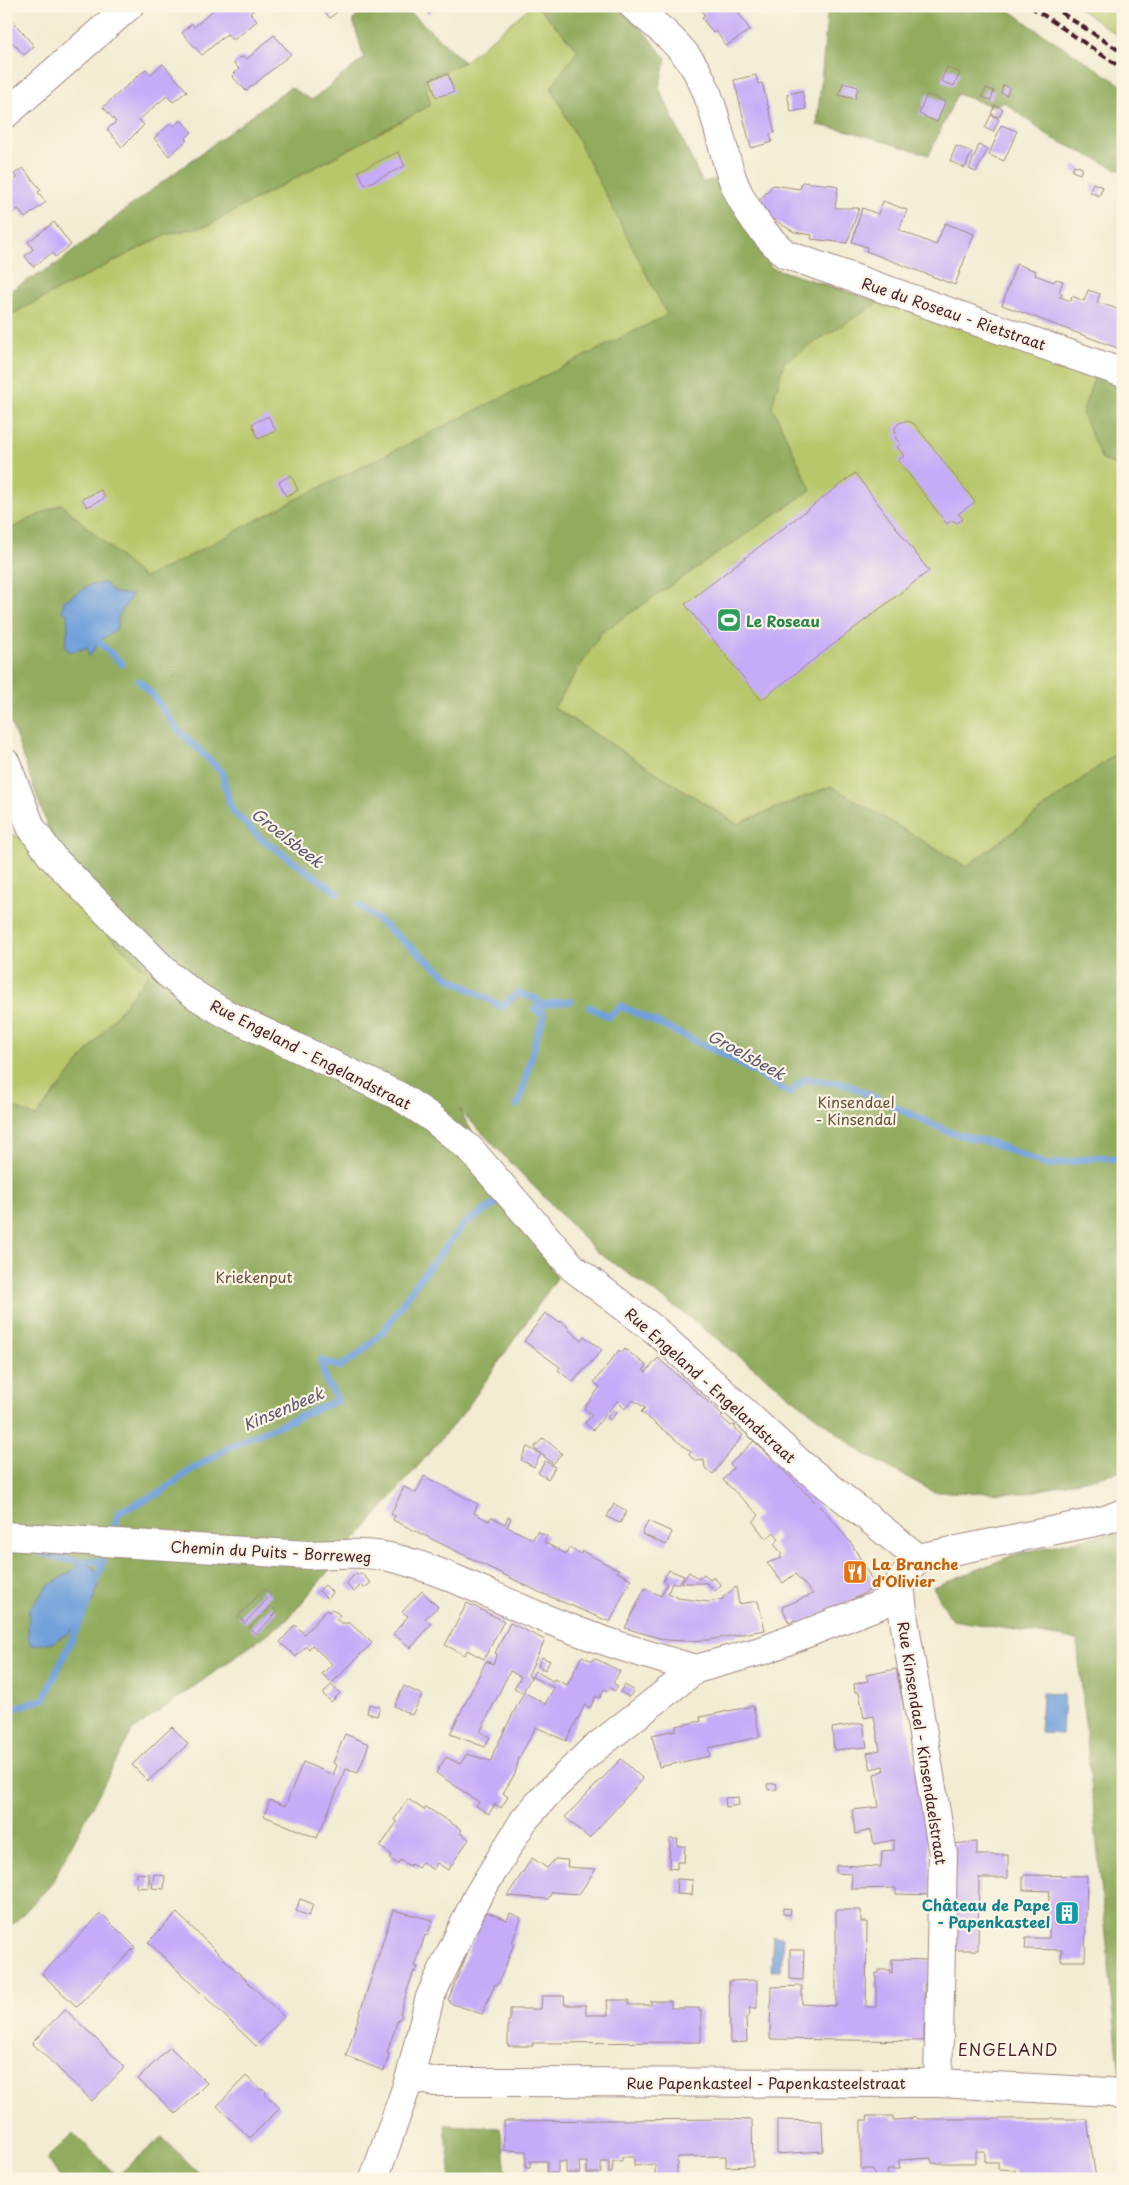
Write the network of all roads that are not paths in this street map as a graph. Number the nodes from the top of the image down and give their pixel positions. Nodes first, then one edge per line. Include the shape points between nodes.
1 (129, 6) edge
2 (633, 6) edge
3 (6, 114) edge
4 (1123, 373) edge
5 (6, 763) edge
6 (1123, 1513) edge
7 (6, 1536) edge
8 (918, 1558) junction
9 (900, 1584) junction
10 (696, 1669) junction
11 (410, 2077) junction
12 (938, 2083) junction
13 (1123, 2096) edge
14 (374, 2179) edge

1 - 3 street
2 - 4 street, Rue du Roseau - Rietstraat via 673,40 695,68 711,105 730,171 745,204 756,223 785,254
5 - 8 street, Rue Engeland - Engelandstraat via 31,827 52,857 168,974 226,1014 399,1096 432,1118 470,1149 573,1268 655,1330 801,1464
6 - 8 street via 1105,1520
7 - 10 street, Chemin du Puits - Borreweg via 387,1557 417,1564 619,1647
8 - 9 street
9 - 10 street via 884,1603 764,1650
9 - 12 street, Rue Kinsendael - Kinsendaelstraat via 943,1854
10 - 11 street via 590,1752 524,1820 477,1897 430,1997
11 - 12 street, Rue Papenkasteel - Papenkasteelstraat via 436,2082
11 - 14 street
12 - 13 street, Rue Papenkasteel - Papenkasteelstraat via 1109,2092

